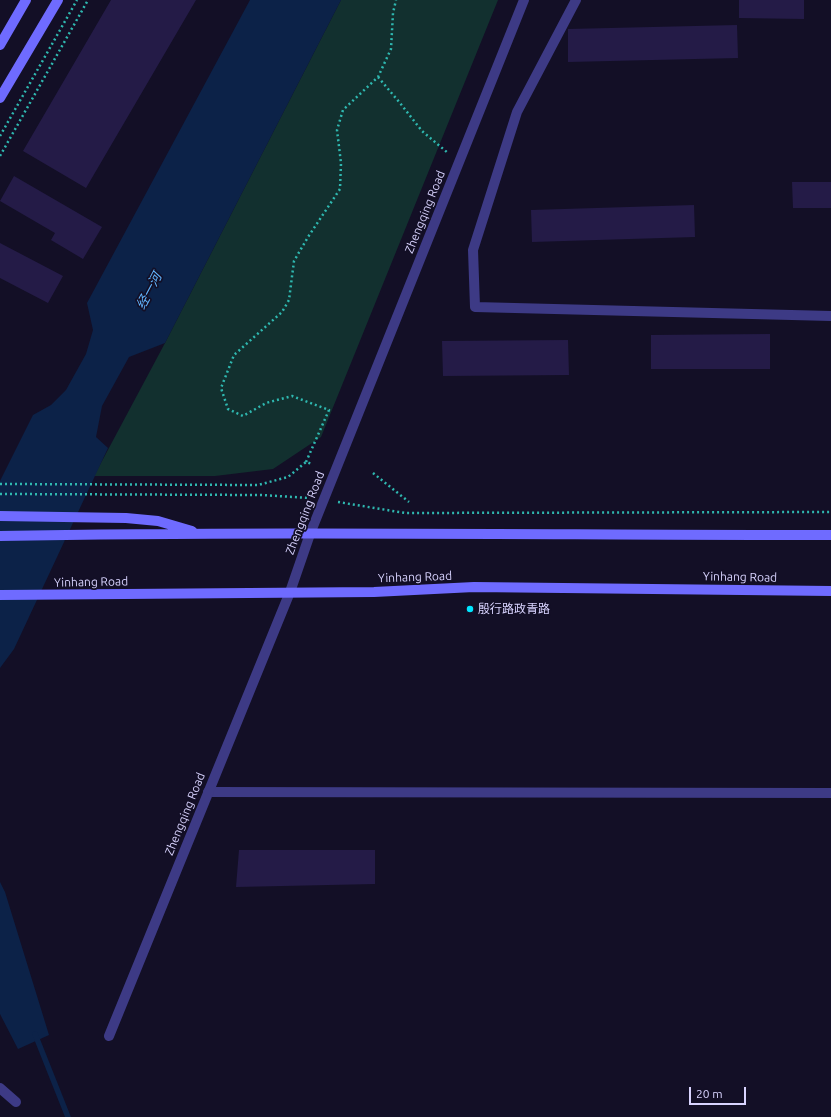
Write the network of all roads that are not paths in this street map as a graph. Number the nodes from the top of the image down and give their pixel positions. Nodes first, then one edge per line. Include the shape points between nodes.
1 (26, 0) edge
2 (58, 0) edge
3 (524, 0) edge
4 (576, 0) edge
5 (0, 45) edge
6 (0, 98) edge
7 (831, 316) edge
8 (0, 516) edge
9 (310, 534) junction
10 (204, 535) junction
11 (831, 535) edge
12 (0, 536) edge
13 (831, 591) edge
14 (290, 592) junction
15 (0, 595) edge
16 (208, 792) junction
17 (831, 793) edge
18 (109, 1036) dead end
19 (0, 1088) edge
20 (16, 1102) dead end

1 - 5 main road
2 - 6 main road
3 - 9 street, Zhengqing Road
4 - 7 street via 517,112 473,250 475,307
8 - 10 main road via 126,518 158,521
9 - 10 main road
9 - 11 main road
9 - 14 street, Zhengqing Road
10 - 12 main road
13 - 14 main road, Yinhang Road via 474,588
14 - 15 main road, Yinhang Road
14 - 16 street, Zhengqing Road
16 - 17 street
16 - 18 street, Zhengqing Road
19 - 20 street

